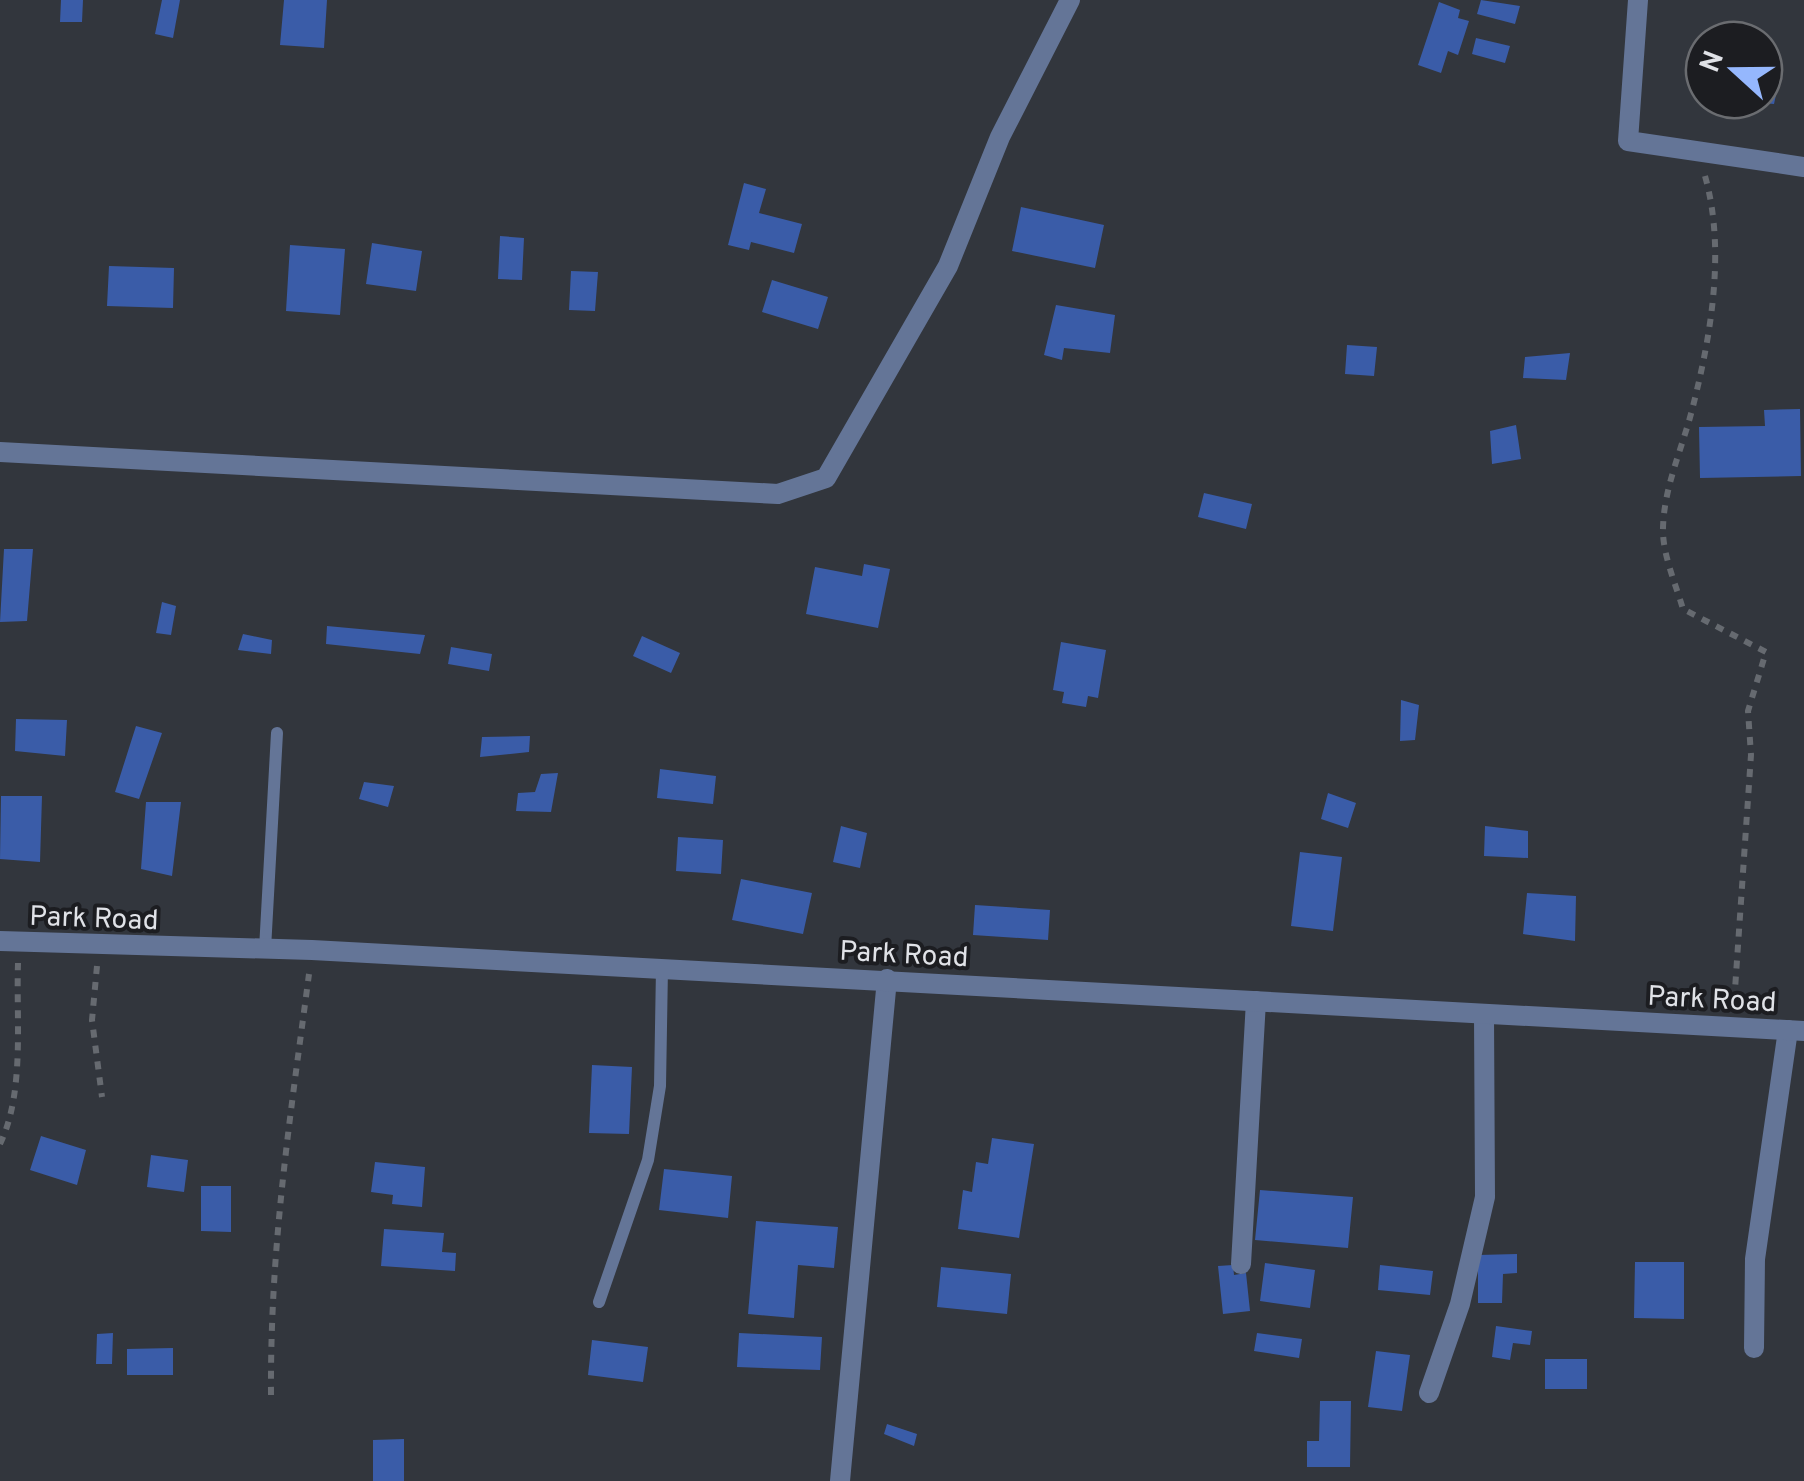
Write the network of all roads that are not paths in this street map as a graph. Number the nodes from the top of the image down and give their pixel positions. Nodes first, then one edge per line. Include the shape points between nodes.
1 (1070, 0) edge
2 (1638, 0) edge
3 (1804, 167) edge
4 (0, 452) edge
5 (278, 733) dead end
6 (9, 942) edge
7 (265, 949) junction
8 (662, 968) junction
9 (887, 979) junction
10 (1256, 1001) junction
11 (1484, 1016) junction
12 (1796, 1030) edge
13 (1241, 1264) dead end
14 (599, 1302) dead end
15 (1754, 1348) dead end
16 (1428, 1393) dead end
17 (840, 1481) edge

1 - 4 street via 1000,137 948,266 826,478 778,494
2 - 3 street via 1628,141
5 - 7 lane
6 - 7 street, Park Road
7 - 8 street, Park Road
8 - 9 street, Park Road
8 - 14 lane via 660,1086 648,1160
9 - 10 street, Park Road
9 - 17 street
10 - 11 street, Park Road
10 - 13 street
11 - 12 street, Park Road
11 - 16 street via 1485,1197 1460,1304
12 - 15 street via 1755,1258

